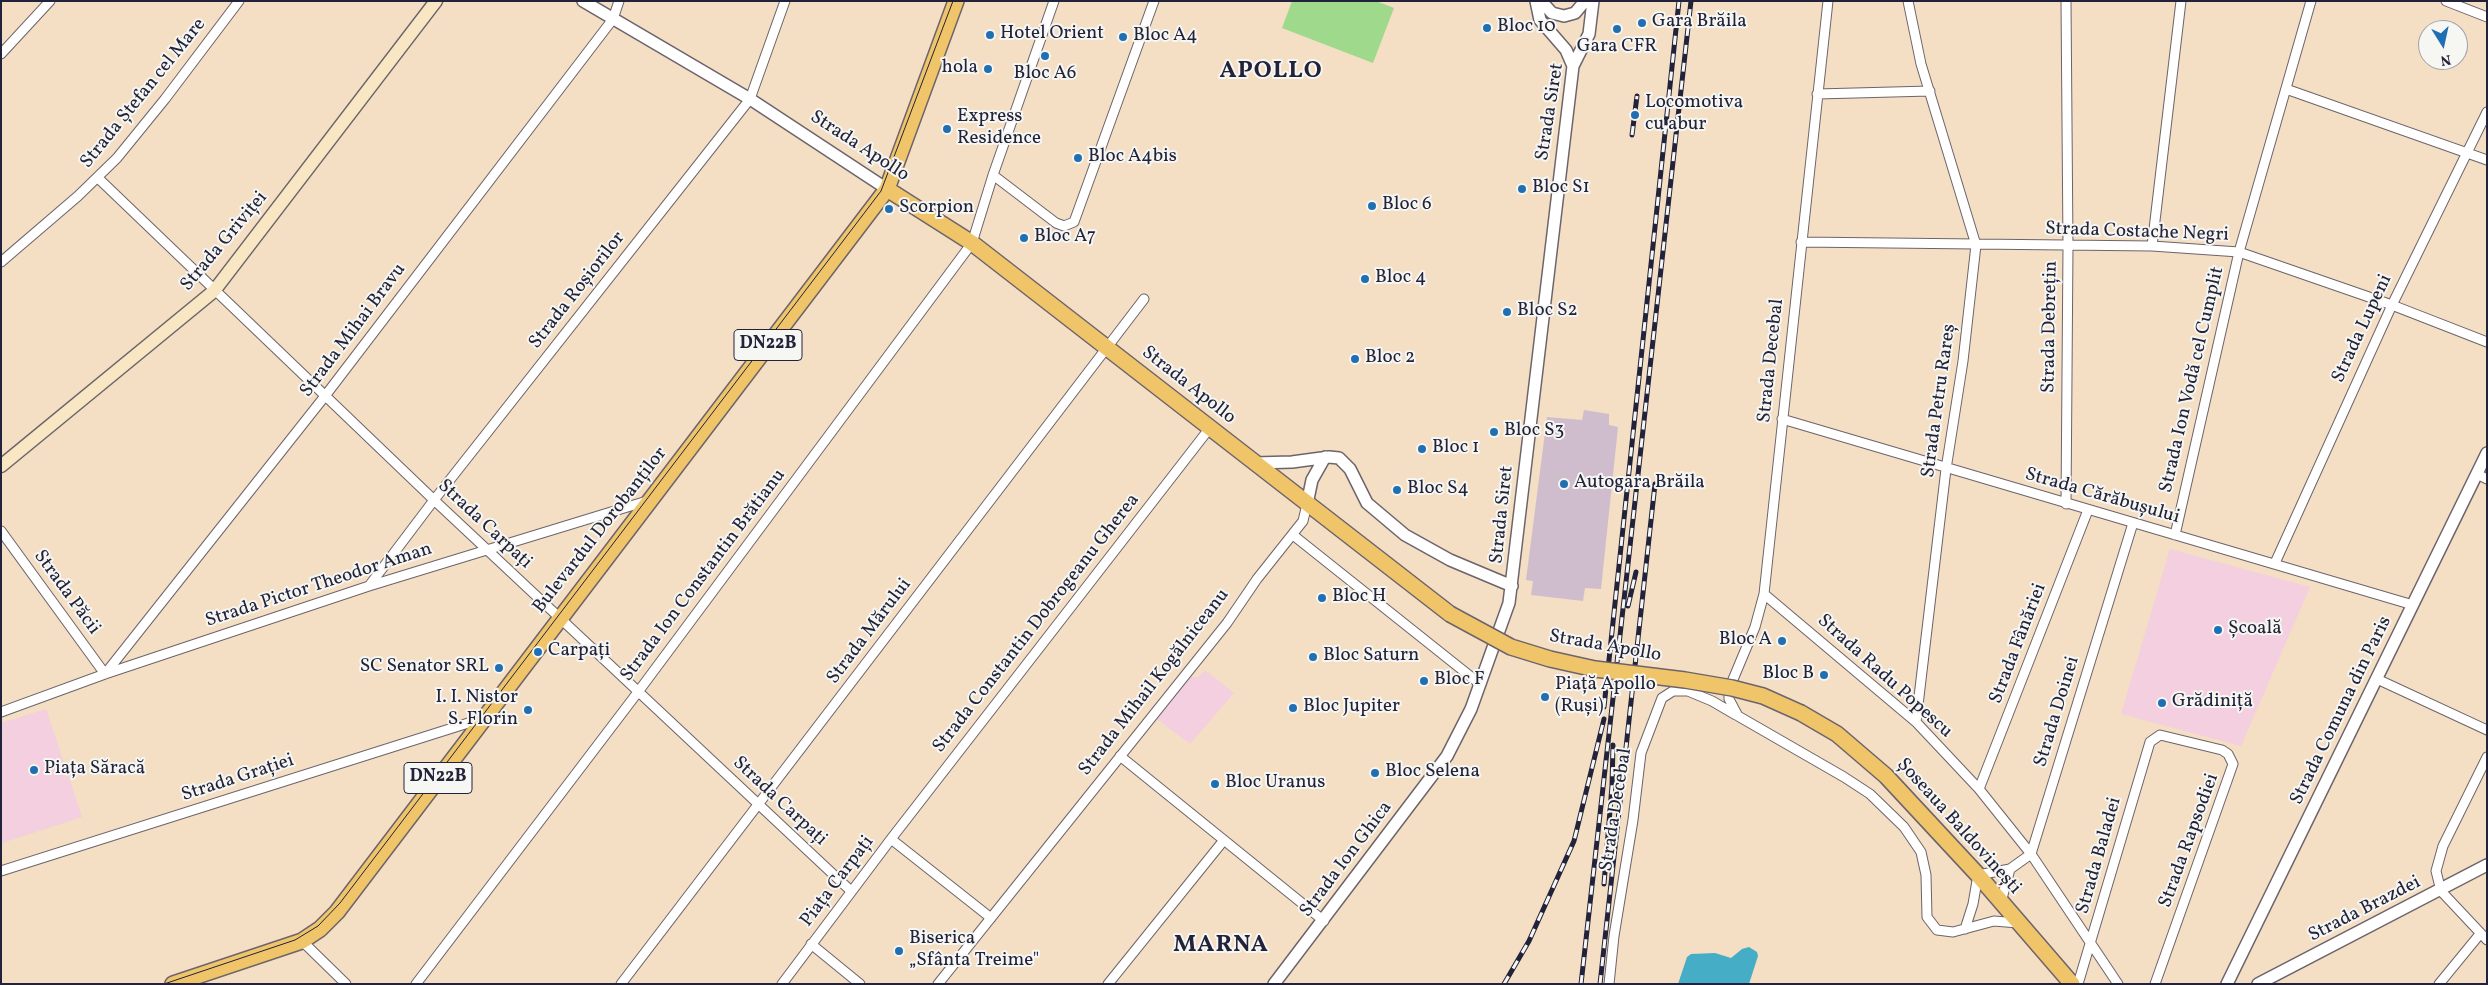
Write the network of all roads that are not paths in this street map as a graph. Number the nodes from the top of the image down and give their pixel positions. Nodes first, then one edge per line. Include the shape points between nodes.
1 (50, 1) edge
2 (239, 1) edge
3 (436, 1) edge
4 (584, 1) edge
5 (619, 1) edge
6 (785, 1) edge
7 (956, 1) edge
8 (1054, 1) edge
9 (1154, 1) edge
10 (1536, 1) edge
11 (1541, 1) edge
12 (1585, 1) edge
13 (1593, 1) edge
14 (1828, 1) edge
15 (1908, 1) edge
16 (2066, 1) edge
17 (2182, 1) edge
18 (2311, 1) edge
19 (2446, 1) edge
20 (2487, 17) edge
21 (613, 18) junction
22 (1, 54) edge
23 (1573, 66) junction
24 (2286, 89) junction
25 (1930, 91) junction
26 (1817, 94) junction
27 (750, 99) junction
28 (2487, 112) edge
29 (2466, 152) junction
30 (2487, 160) edge
31 (993, 175) junction
32 (98, 178) junction
33 (887, 189) junction
34 (1801, 242) junction
35 (972, 243) junction
36 (1976, 245) junction
37 (2068, 246) junction
38 (2152, 246) junction
39 (2239, 252) junction
40 (1, 262) edge
41 (214, 291) junction
42 (1144, 299) dead end
43 (2392, 305) junction
44 (2487, 342) edge
45 (1107, 347) junction
46 (325, 396) junction
47 (1782, 419) junction
48 (1209, 428) junction
49 (2487, 453) edge
50 (1325, 457) junction
51 (1254, 463) junction
52 (1, 466) edge
53 (1946, 469) junction
54 (2482, 477) edge
55 (434, 500) junction
56 (650, 501) junction
57 (1308, 504) junction
58 (2066, 504) junction
59 (2088, 510) junction
60 (2133, 523) junction
61 (1, 531) edge
62 (1292, 535) junction
63 (2175, 535) junction
64 (486, 549) junction
65 (2275, 563) junction
66 (369, 586) junction
67 (1512, 586) junction
68 (1764, 594) junction
69 (2413, 605) junction
70 (560, 617) junction
71 (1494, 647) joint
72 (105, 674) junction
73 (2376, 679) junction
74 (1480, 684) junction
75 (638, 692) junction
76 (1, 712) edge
77 (1801, 713) joint
78 (1738, 716) junction
79 (484, 718) junction
80 (1916, 722) junction
81 (2487, 730) edge
82 (2154, 738) joint
83 (1120, 756) junction
84 (2487, 756) edge
85 (1979, 789) junction
86 (756, 804) junction
87 (891, 839) junction
88 (1224, 840) junction
89 (2031, 854) junction
90 (2487, 865) edge
91 (2010, 869) junction
92 (1, 871) edge
93 (1978, 875) junction
94 (2441, 890) junction
95 (851, 891) junction
96 (2001, 902) junction
97 (991, 918) junction
98 (1324, 921) junction
99 (2018, 923) junction
100 (1965, 929) junction
101 (2484, 937) edge
102 (302, 941) junction
103 (811, 944) junction
104 (2090, 944) junction
105 (942, 982) edge
106 (173, 984) edge
107 (346, 984) edge
108 (416, 984) edge
109 (621, 984) edge
110 (782, 984) edge
111 (860, 984) edge
112 (1108, 984) edge
113 (1274, 984) edge
114 (1609, 984) edge
115 (2072, 984) edge
116 (2078, 984) edge
117 (2118, 984) edge
118 (2155, 984) edge
119 (2227, 984) edge
120 (2258, 984) edge
121 (2439, 984) edge

1 - 22 street
2 - 32 street, Strada Ștefan cel Mare via 165,99
3 - 41 main road, Strada Griviței
4 - 21 street, Strada Apollo
5 - 21 street, Strada Mihai Bravu
6 - 27 street, Strada Roșiorilor
7 - 33 main road, Bulevardul Dorobanților / DN22B
8 - 31 street, Strada Ion Constantin Brătianu
9 - 31 street via 1074,222 1064,226 1056,223
10 - 23 street via 1540,20 1566,50
11 - 12 street via 1552,13 1564,16 1575,13
13 - 23 street, Strada Siret via 1588,34
14 - 26 street, Strada Decebal
15 - 25 street, Strada Petru Rareș
16 - 37 street, Strada Debrețin
17 - 38 street
18 - 24 street, Strada Ion Vodă cel Cumplit
19 - 20 street
21 - 27 street, Strada Apollo
21 - 46 street, Strada Mihai Bravu
23 - 67 street, Strada Siret
24 - 29 street
24 - 39 street, Strada Ion Vodă cel Cumplit
25 - 26 street
25 - 36 street, Strada Petru Rareș
26 - 34 street, Strada Decebal
27 - 33 street, Strada Apollo
27 - 55 street, Strada Roșiorilor
28 - 29 street, Strada Lupeni
29 - 30 street
29 - 43 street, Strada Lupeni
31 - 35 street, Strada Ion Constantin Brătianu
32 - 40 street, Strada Ștefan cel Mare
32 - 41 street, Strada Carpați
33 - 35 main road, Strada Apollo
33 - 56 main road, Bulevardul Dorobanților / DN22B
34 - 36 street, Strada Costache Negri
34 - 47 street, Strada Decebal
35 - 45 main road, Strada Apollo
35 - 75 street, Strada Ion Constantin Brătianu
36 - 37 street, Strada Costache Negri
36 - 53 street, Strada Petru Rareș via 1963,361
37 - 38 street, Strada Costache Negri
37 - 58 street, Strada Debrețin
38 - 39 street, Strada Costache Negri
39 - 43 street, Strada Costache Negri
39 - 63 street, Strada Ion Vodă cel Cumplit
41 - 46 street, Strada Carpați
41 - 52 main road, Strada Griviței
42 - 45 street, Strada Mărului
43 - 44 street, Strada Costache Negri
43 - 65 street, Strada Lupeni
45 - 48 main road, Strada Apollo
45 - 86 street, Strada Mărului via 820,726
46 - 55 street, Strada Carpați
46 - 72 street, Strada Mihai Bravu
47 - 53 street, Strada Cărăbușului
47 - 68 street, Strada Decebal
48 - 51 main road, Strada Apollo
48 - 87 street, Strada Constantin Dobrogeanu Gherea
49 - 54 street, Strada Comuna din Paris
50 - 51 street
50 - 57 street, Strada Mihail Kogălniceanu via 1312,480
50 - 67 street via 1334,456 1348,465 1367,503 1405,535 1441,556
51 - 57 main road, Strada Apollo
53 - 58 street, Strada Cărăbușului
53 - 80 street, Strada Petru Rareș
54 - 69 street, Strada Comuna din Paris
55 - 64 street, Strada Carpați
55 - 66 street, Strada Roșiorilor
56 - 64 street, Strada Pictor Theodor Aman
56 - 70 main road, Bulevardul Dorobanților / DN22B
57 - 62 street, Strada Mihail Kogălniceanu
57 - 77 main road, Strada Apollo, bridge via 1450,614 1511,647 1595,669 1727,687 1763,696
58 - 59 street, Strada Cărăbușului
59 - 60 street, Strada Cărăbușului
59 - 85 street, Strada Fânăriei
60 - 63 street, Strada Cărăbușului
60 - 89 street, Strada Doinei
61 - 72 street, Strada Păcii
62 - 74 street
62 - 83 street, Strada Mihail Kogălniceanu via 1227,623
63 - 65 street, Strada Cărăbușului
64 - 66 street, Strada Pictor Theodor Aman
64 - 70 street, Strada Carpați
65 - 69 street, Strada Cărăbușului
66 - 72 street, Strada Pictor Theodor Aman
67 - 71 street, Strada Siret
68 - 78 street, Strada Decebal via 1755,627 1729,689 1730,705
68 - 80 street, Strada Radu Popescu
69 - 73 street, Strada Comuna din Paris
70 - 75 street, Strada Carpați
70 - 79 main road, Bulevardul Dorobanților / DN22B
71 - 74 street, Strada Ion Ghica
72 - 76 street, Strada Pictor Theodor Aman
73 - 81 street
73 - 119 street, Strada Comuna din Paris
74 - 98 street, Strada Ion Ghica via 1460,734 1447,756
75 - 86 street, Strada Carpați
75 - 108 street, Strada Ion Constantin Brătianu
77 - 93 main road, Șoseaua Baldovinești via 1837,734 1871,761
78 - 100 street, Strada Decebal via 1844,777 1893,815 1920,852 1926,875 1927,917 1931,925 1946,933
78 - 114 street, Strada Decebal via 1688,691 1673,691 1662,698 1641,753
79 - 92 street, Strada Grației
79 - 102 main road, Bulevardul Dorobanților / DN22B via 336,912
80 - 85 street, Strada Radu Popescu
82 - 104 street, Strada Baladei via 2150,742
82 - 118 street, Strada Rapsodiei via 2166,736 2222,750 2233,764
83 - 88 street
83 - 97 street, Strada Mihail Kogălniceanu
84 - 94 street via 2437,862
85 - 89 street, Strada Radu Popescu
86 - 95 street, Strada Carpați
86 - 109 street, Strada Mărului
87 - 95 street, Piața Carpați
87 - 97 street, Piața Carpați
88 - 98 street
88 - 112 street
89 - 91 street
89 - 104 street, Strada Radu Popescu via 2084,930
90 - 94 street, Strada Brazdei
91 - 93 street
91 - 96 street
93 - 96 main road, Șoseaua Baldovinești
93 - 100 street via 1974,904
94 - 101 street
94 - 120 street, Strada Brazdei
95 - 103 street, Piața Carpați
96 - 99 main road, Șoseaua Baldovinești
97 - 105 street
98 - 113 street, Strada Ion Ghica
99 - 100 street, Strada Decebal via 1994,921
99 - 115 main road, Șoseaua Baldovinești
101 - 121 street
102 - 106 main road, Bulevardul Dorobanților / DN22B
102 - 107 street
103 - 110 street
103 - 111 street, Piața Carpați
104 - 116 street, Strada Baladei
104 - 117 street, Strada Radu Popescu

